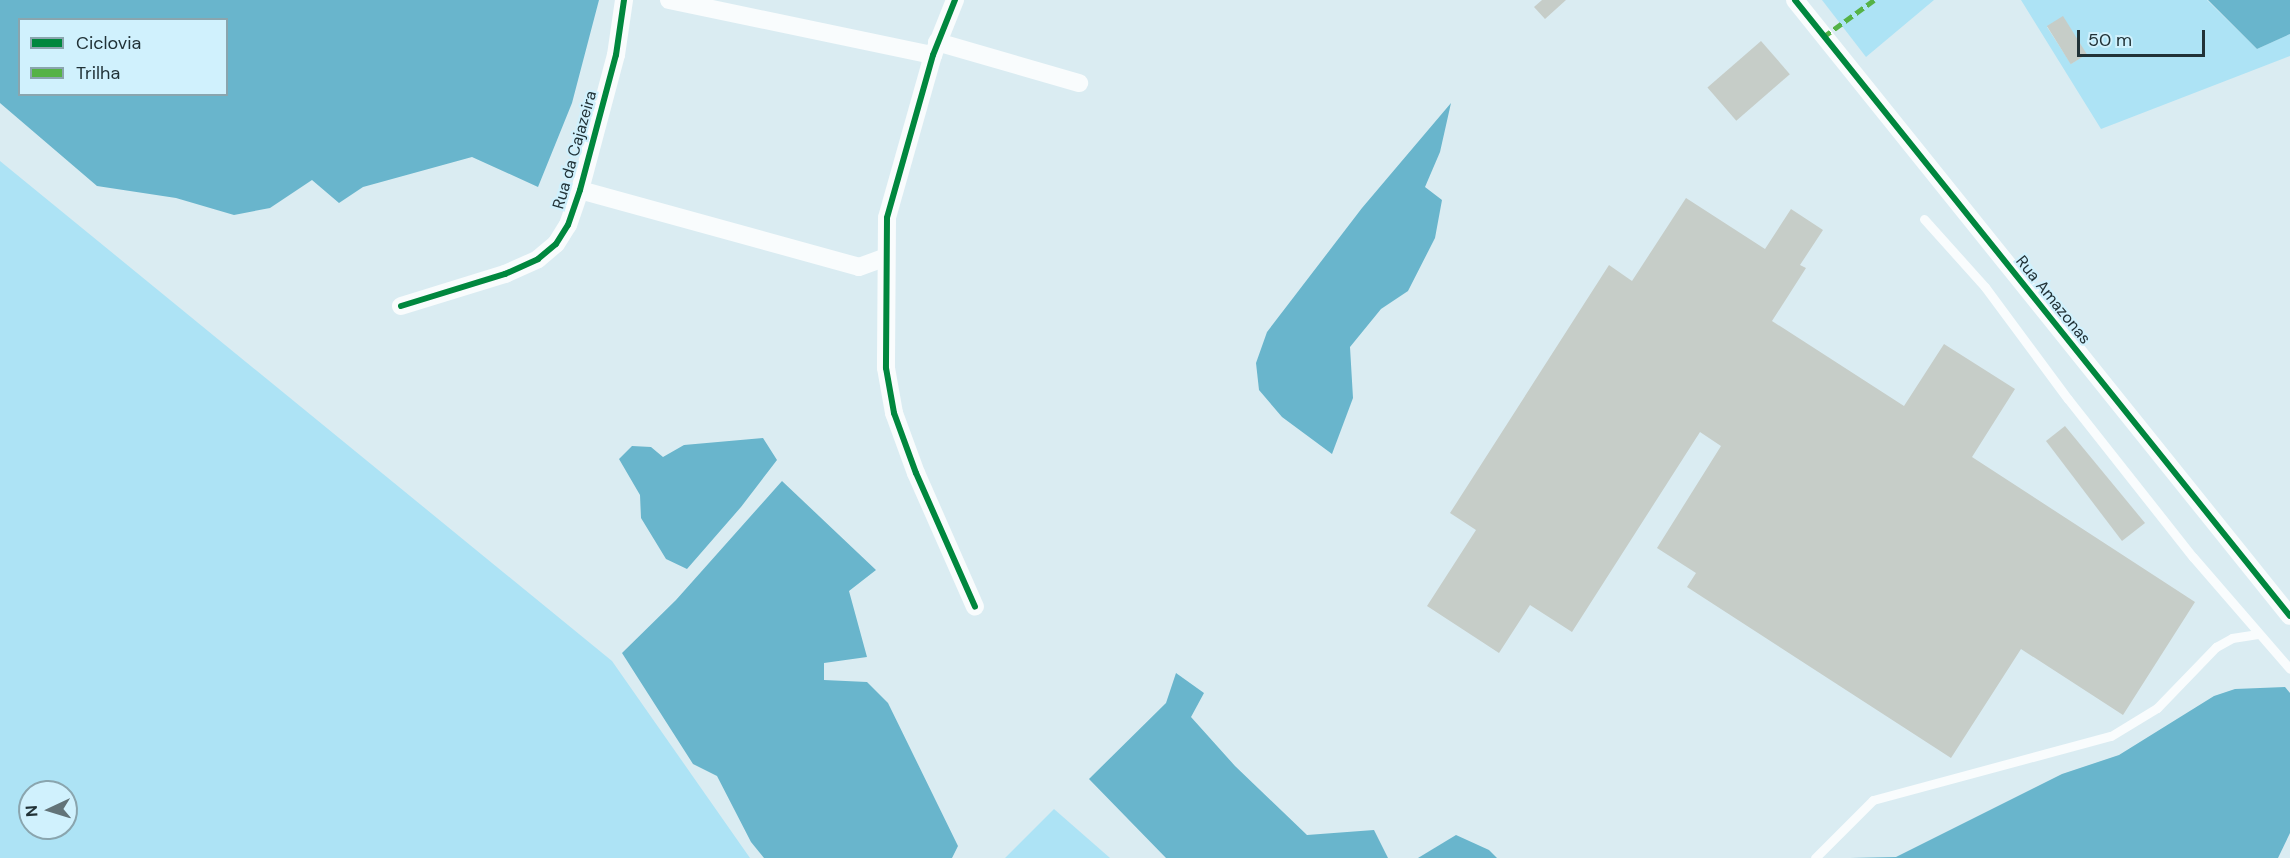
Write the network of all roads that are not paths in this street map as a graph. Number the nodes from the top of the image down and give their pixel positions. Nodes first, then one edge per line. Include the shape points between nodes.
1 (624, 0) edge
2 (669, 0) edge
3 (955, 0) edge
4 (1795, 0) edge
5 (935, 49) junction
6 (1078, 83) dead end
7 (580, 190) junction
8 (1924, 219) dead end
9 (884, 258) junction
10 (401, 306) dead end
11 (975, 607) dead end
12 (2290, 616) edge
13 (2258, 634) junction
14 (2290, 669) edge
15 (1815, 858) edge

1 - 7 street, Rua da Cajazeira via 616,55
2 - 5 street
3 - 5 street
4 - 12 street, Rua Amazonas
5 - 6 street
5 - 9 street via 893,196
7 - 9 street via 859,267
7 - 10 street, Rua da Cajazeira via 568,225 556,244 538,259 505,274
8 - 13 lane via 1985,286 2067,399
9 - 11 street via 890,397 916,473
13 - 14 lane
13 - 15 lane via 2232,638 2216,647 2157,708 2111,736 1873,800

